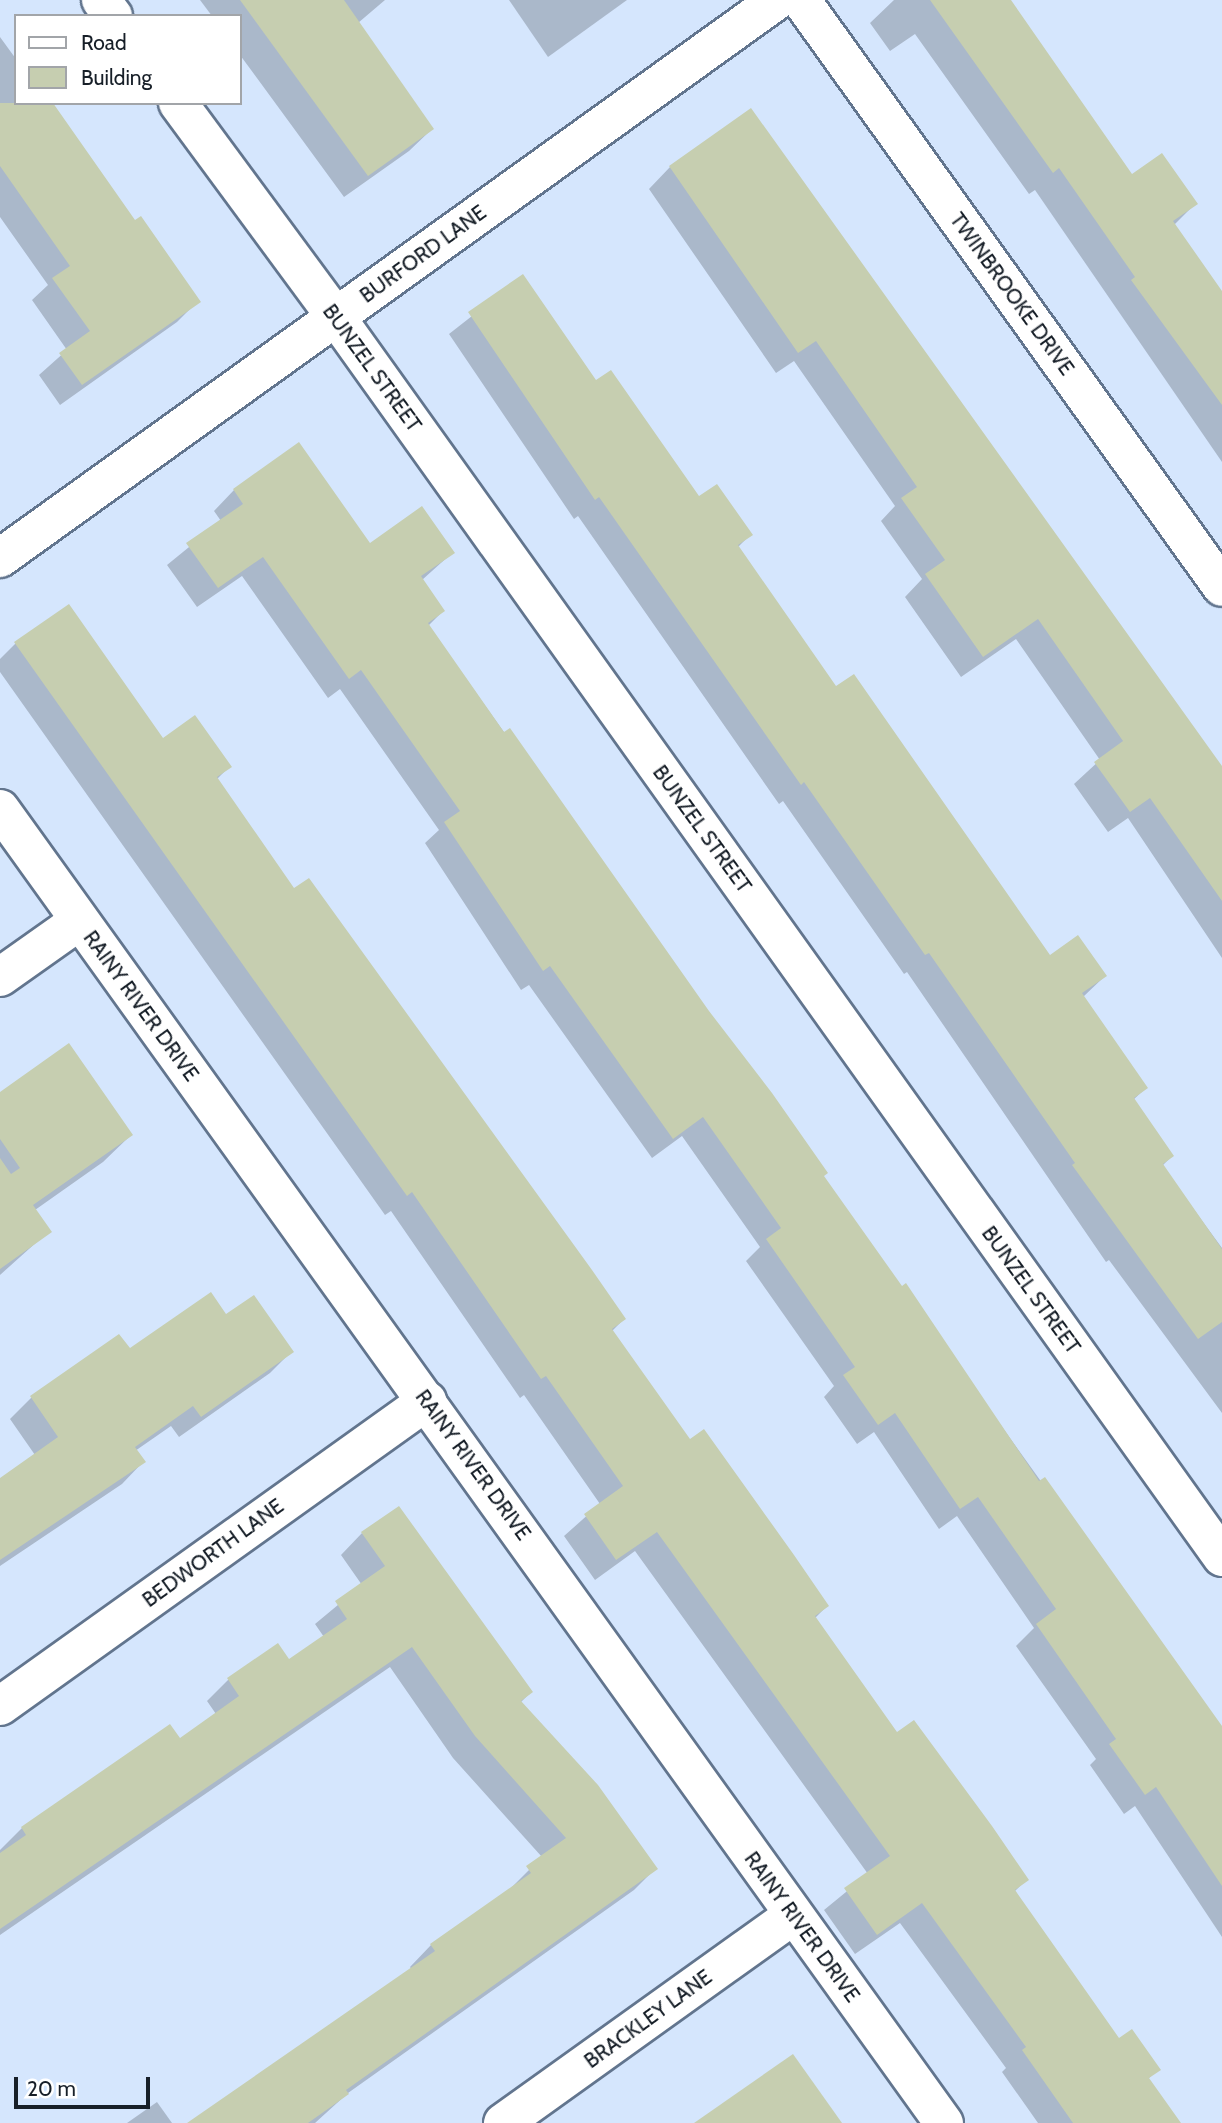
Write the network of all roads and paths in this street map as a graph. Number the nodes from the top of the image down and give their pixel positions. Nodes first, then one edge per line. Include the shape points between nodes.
1 (777, 0) edge
2 (801, 0) edge
3 (179, 105) edge
4 (336, 317) junction
5 (0, 558) edge
6 (1222, 587) edge
7 (0, 809) edge
8 (79, 921) junction
9 (0, 977) edge
10 (427, 1401) junction
11 (1222, 1557) edge
12 (0, 1706) edge
13 (793, 1915) junction
14 (503, 2123) edge
15 (944, 2123) edge

1 - 4 street, BURFORD LANE
2 - 6 street, TWINBROOKE DRIVE
3 - 4 street, BUNZEL STREET
4 - 5 street, BURFORD LANE
4 - 11 street, BUNZEL STREET
7 - 8 street, RAINY RIVER DRIVE
8 - 9 street
8 - 10 street, RAINY RIVER DRIVE
10 - 12 street, BEDWORTH LANE
10 - 13 street, RAINY RIVER DRIVE
13 - 14 street, BRACKLEY LANE
13 - 15 street, RAINY RIVER DRIVE

